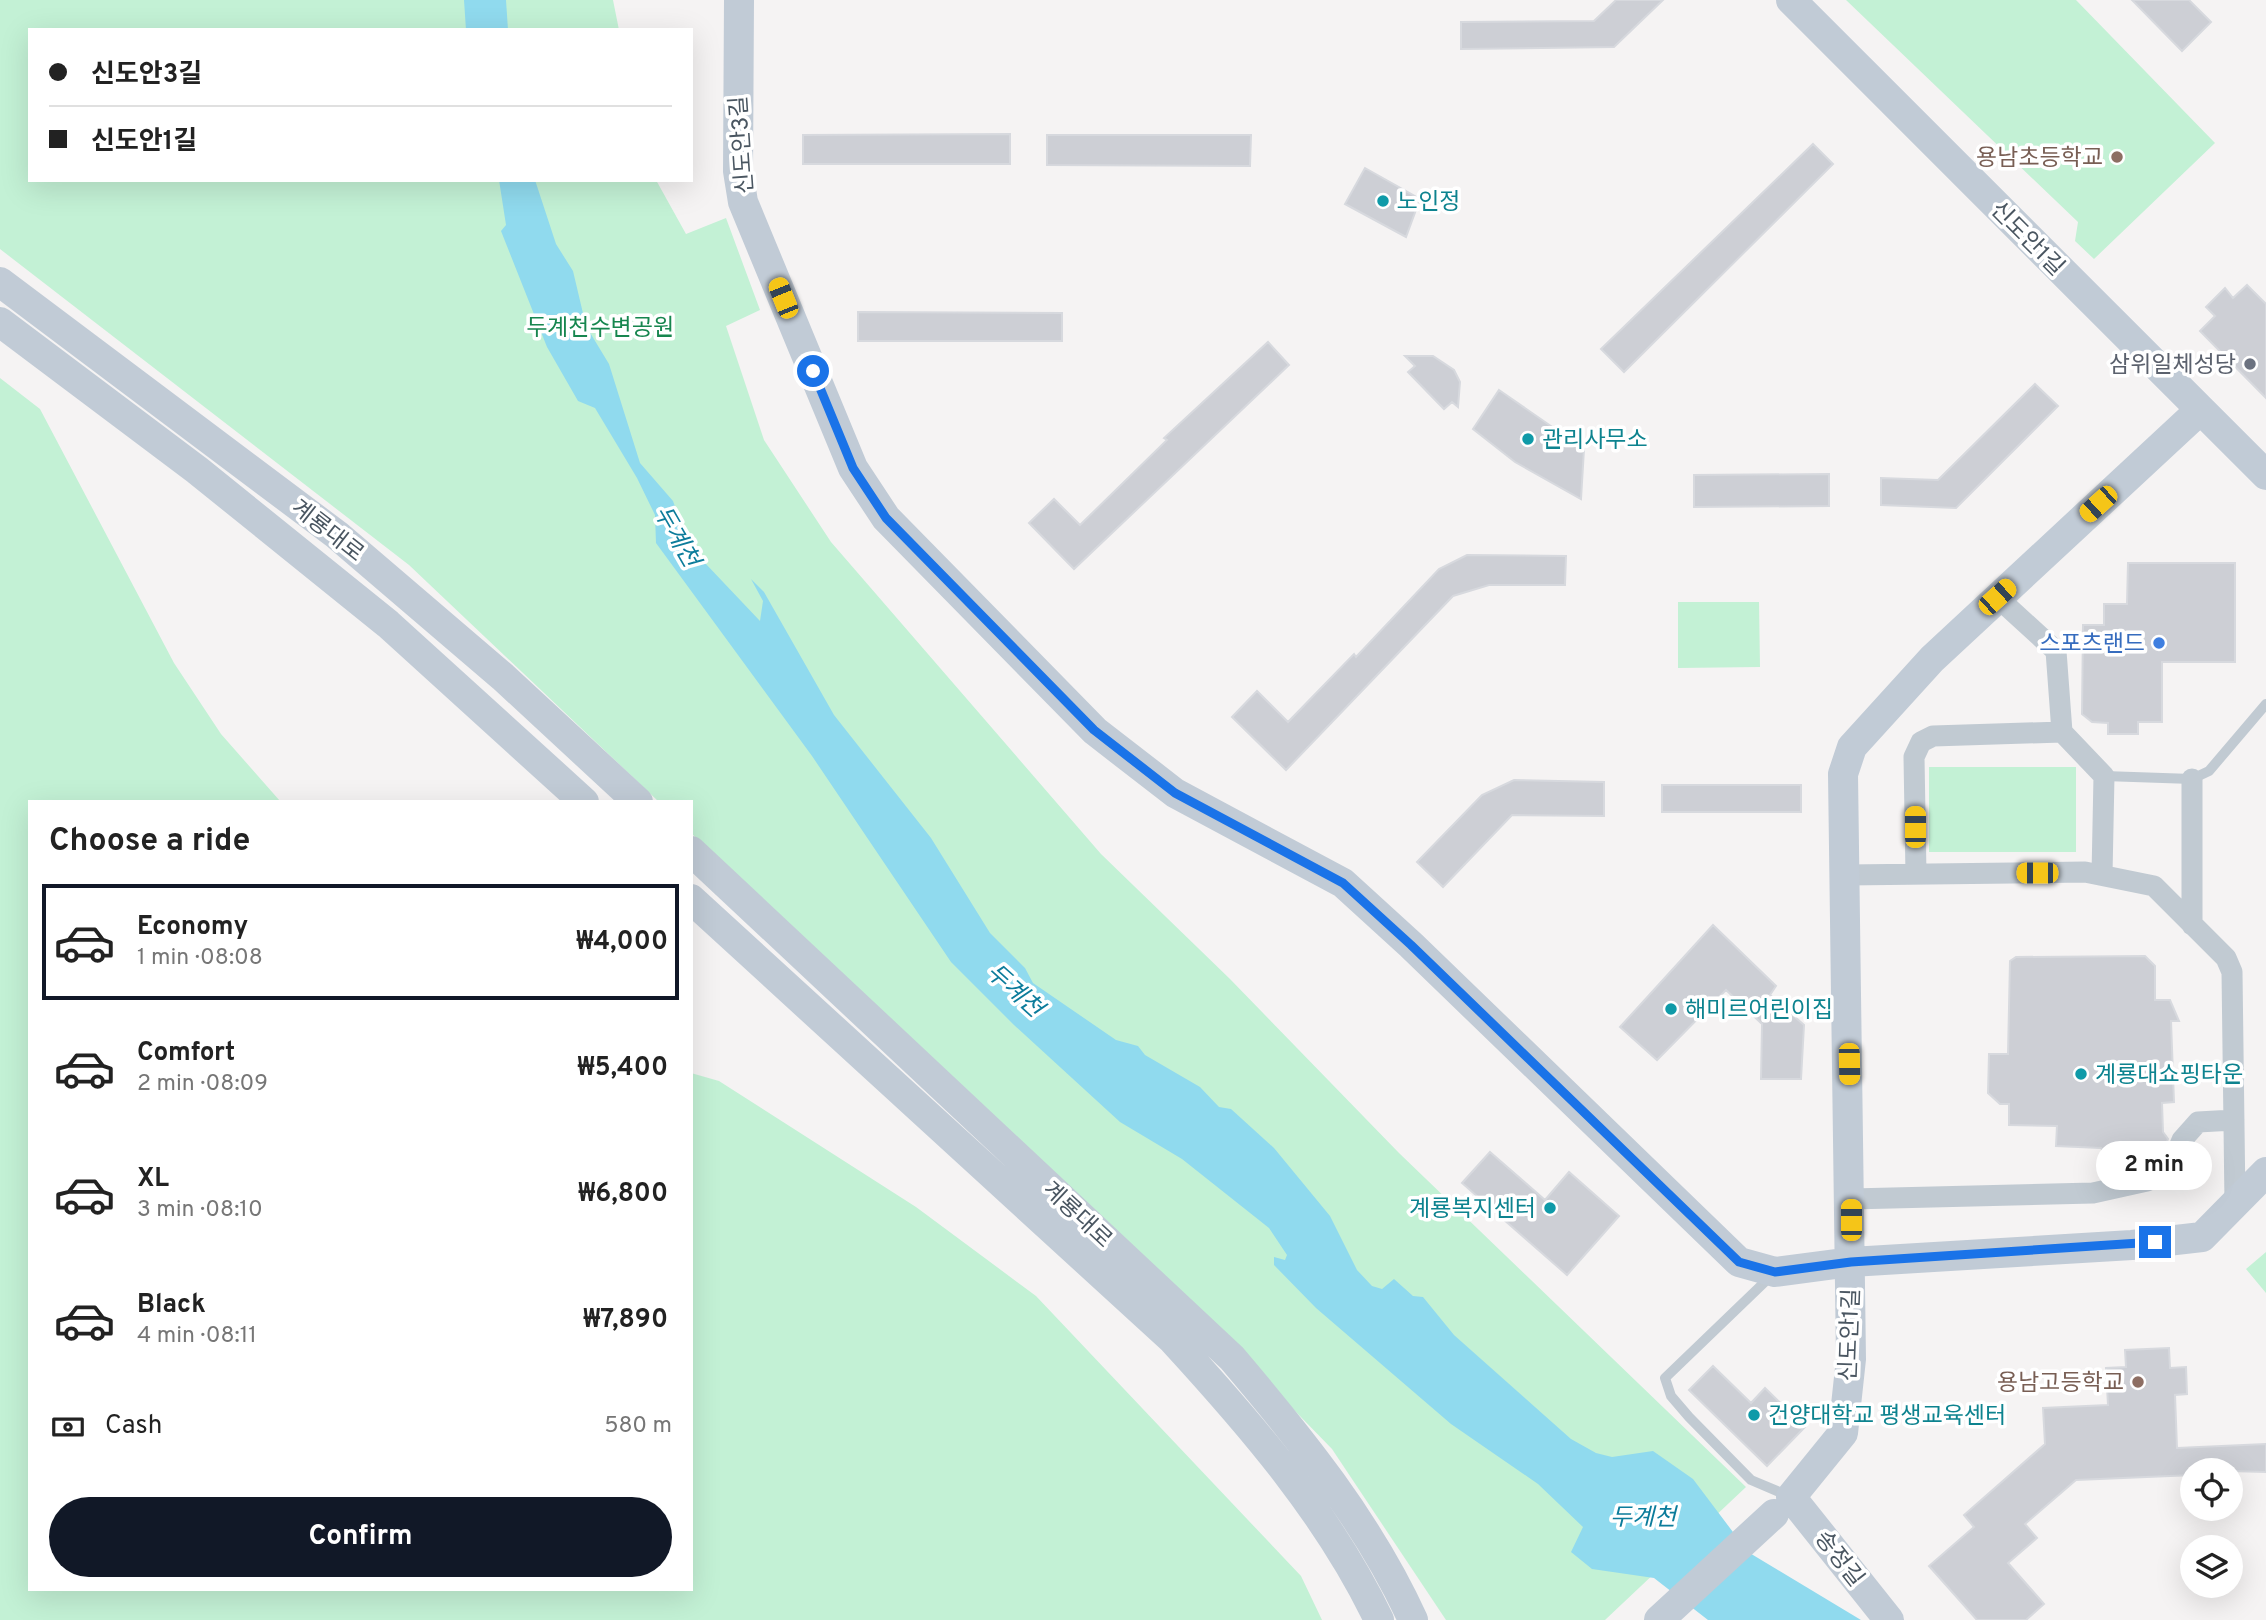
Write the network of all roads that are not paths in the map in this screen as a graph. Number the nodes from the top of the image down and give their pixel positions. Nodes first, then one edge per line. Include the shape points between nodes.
1 (739, 0) edge
2 (1791, 0) edge
3 (0, 282) edge
4 (0, 322) edge
5 (2199, 411) junction
6 (2266, 475) edge
7 (1997, 597) junction
8 (2266, 704) edge
9 (2062, 732) junction
10 (2104, 776) junction
11 (2192, 779) junction
12 (582, 800) edge
13 (636, 800) edge
14 (693, 853) edge
15 (1916, 874) junction
16 (2102, 875) junction
17 (1847, 876) junction
18 (693, 902) edge
19 (2192, 925) junction
20 (2234, 1120) junction
21 (2266, 1172) edge
22 (1851, 1199) junction
23 (2235, 1203) junction
24 (1851, 1262) junction
25 (1775, 1272) junction
26 (1783, 1505) junction
27 (1379, 1620) edge
28 (1413, 1620) edge
29 (1659, 1620) edge
30 (1889, 1620) edge

1 - 25 street, 신도안3길 via 738,172 743,202 853,468 886,518 1094,730 1175,793 1343,883 1739,1262
2 - 5 street, 신도안1길
3 - 13 street, 계룡대로 via 337,535 503,677
4 - 12 street, 계룡대로 via 197,470 388,624
5 - 6 street, 신도안1길
5 - 7 street
7 - 9 street via 2056,651
7 - 17 street via 1932,659 1853,747 1843,774
8 - 11 lane via 2210,771
9 - 10 street
9 - 15 street via 1933,736 1921,742 1914,757
10 - 11 lane
10 - 16 street
11 - 19 street
14 - 28 street, 계룡대로 via 1232,1358 1310,1450 1400,1591
15 - 16 street
15 - 17 street
16 - 19 street via 2154,886
17 - 22 street
18 - 27 street, 계룡대로 via 1173,1340 1241,1413 1302,1495
19 - 20 street via 2226,958 2232,972
20 - 22 street via 2198,1122 2182,1140 2171,1166 2147,1181 2093,1193
20 - 23 street
21 - 23 street, 신도안1길
22 - 24 street
23 - 24 street, 신도안1길 via 2202,1237
24 - 25 street, 신도안3길
24 - 26 street, 신도안1길 via 1851,1359 1843,1433
25 - 26 lane via 1665,1378 1671,1396 1689,1417
26 - 29 street, 신도안1길
26 - 30 street, 송정길

